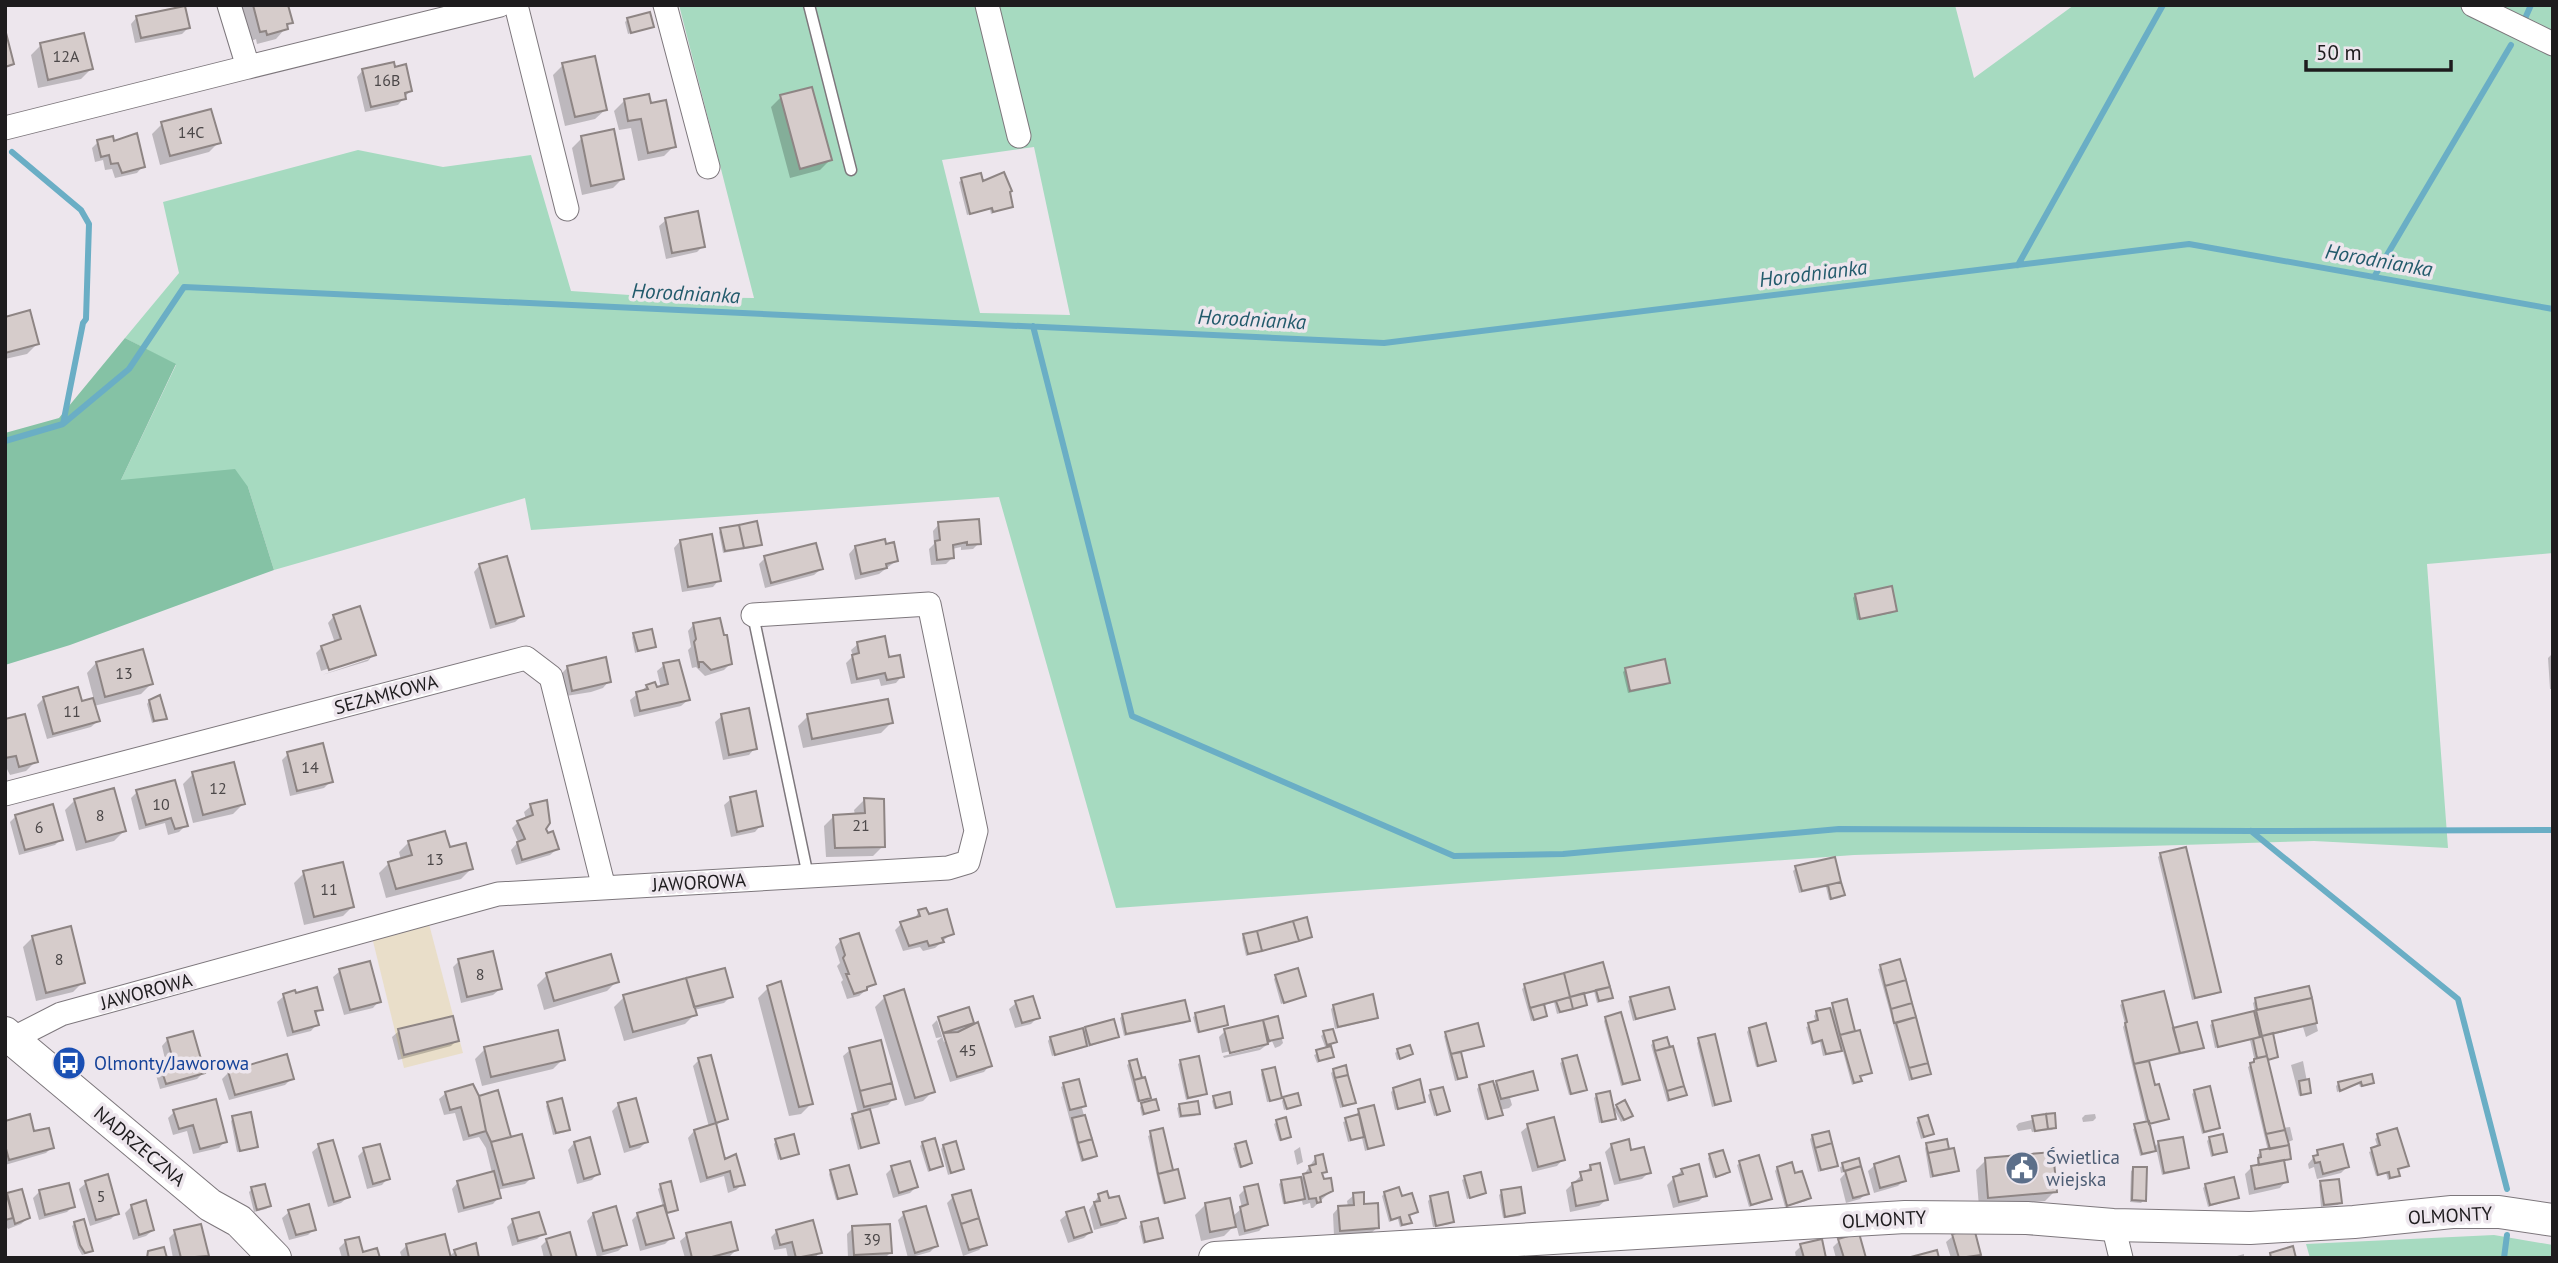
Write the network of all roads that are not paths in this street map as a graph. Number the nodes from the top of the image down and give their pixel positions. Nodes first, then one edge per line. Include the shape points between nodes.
1 (229, 5) edge
2 (500, 5) edge
3 (516, 5) edge
4 (665, 5) edge
5 (809, 5) edge
6 (987, 5) edge
7 (2473, 5) edge
8 (2553, 44) edge
9 (248, 68) junction
10 (5, 128) edge
11 (1019, 136) dead end
12 (708, 167) dead end
13 (851, 170) dead end
14 (567, 208) dead end
15 (753, 615) joint
16 (5, 794) edge
17 (808, 876) junction
18 (604, 888) junction
19 (8, 1036) edge
20 (210, 1205) junction
21 (2553, 1220) edge
22 (2113, 1225) junction
23 (247, 1258) edge
24 (275, 1258) edge
25 (1216, 1258) edge
26 (2121, 1258) edge

1 - 9 street
2 - 9 street
3 - 14 street
4 - 12 street
5 - 13 lane
6 - 11 street
7 - 8 street
9 - 10 street
15 - 17 lane
15 - 17 street, JAWOROWA via 929,604 976,831 968,862 948,868
16 - 18 street, SEZAMKOWA via 526,658 551,677
17 - 18 street, JAWOROWA
18 - 19 street, JAWOROWA via 498,894 61,1014
19 - 20 street, NADRZECZNA
20 - 23 street
20 - 24 street, NADRZECZNA via 239,1220
21 - 22 street, OLMONTY via 2499,1212 2452,1212 2249,1228
22 - 25 street, OLMONTY via 2027,1218 1905,1217
22 - 26 street

